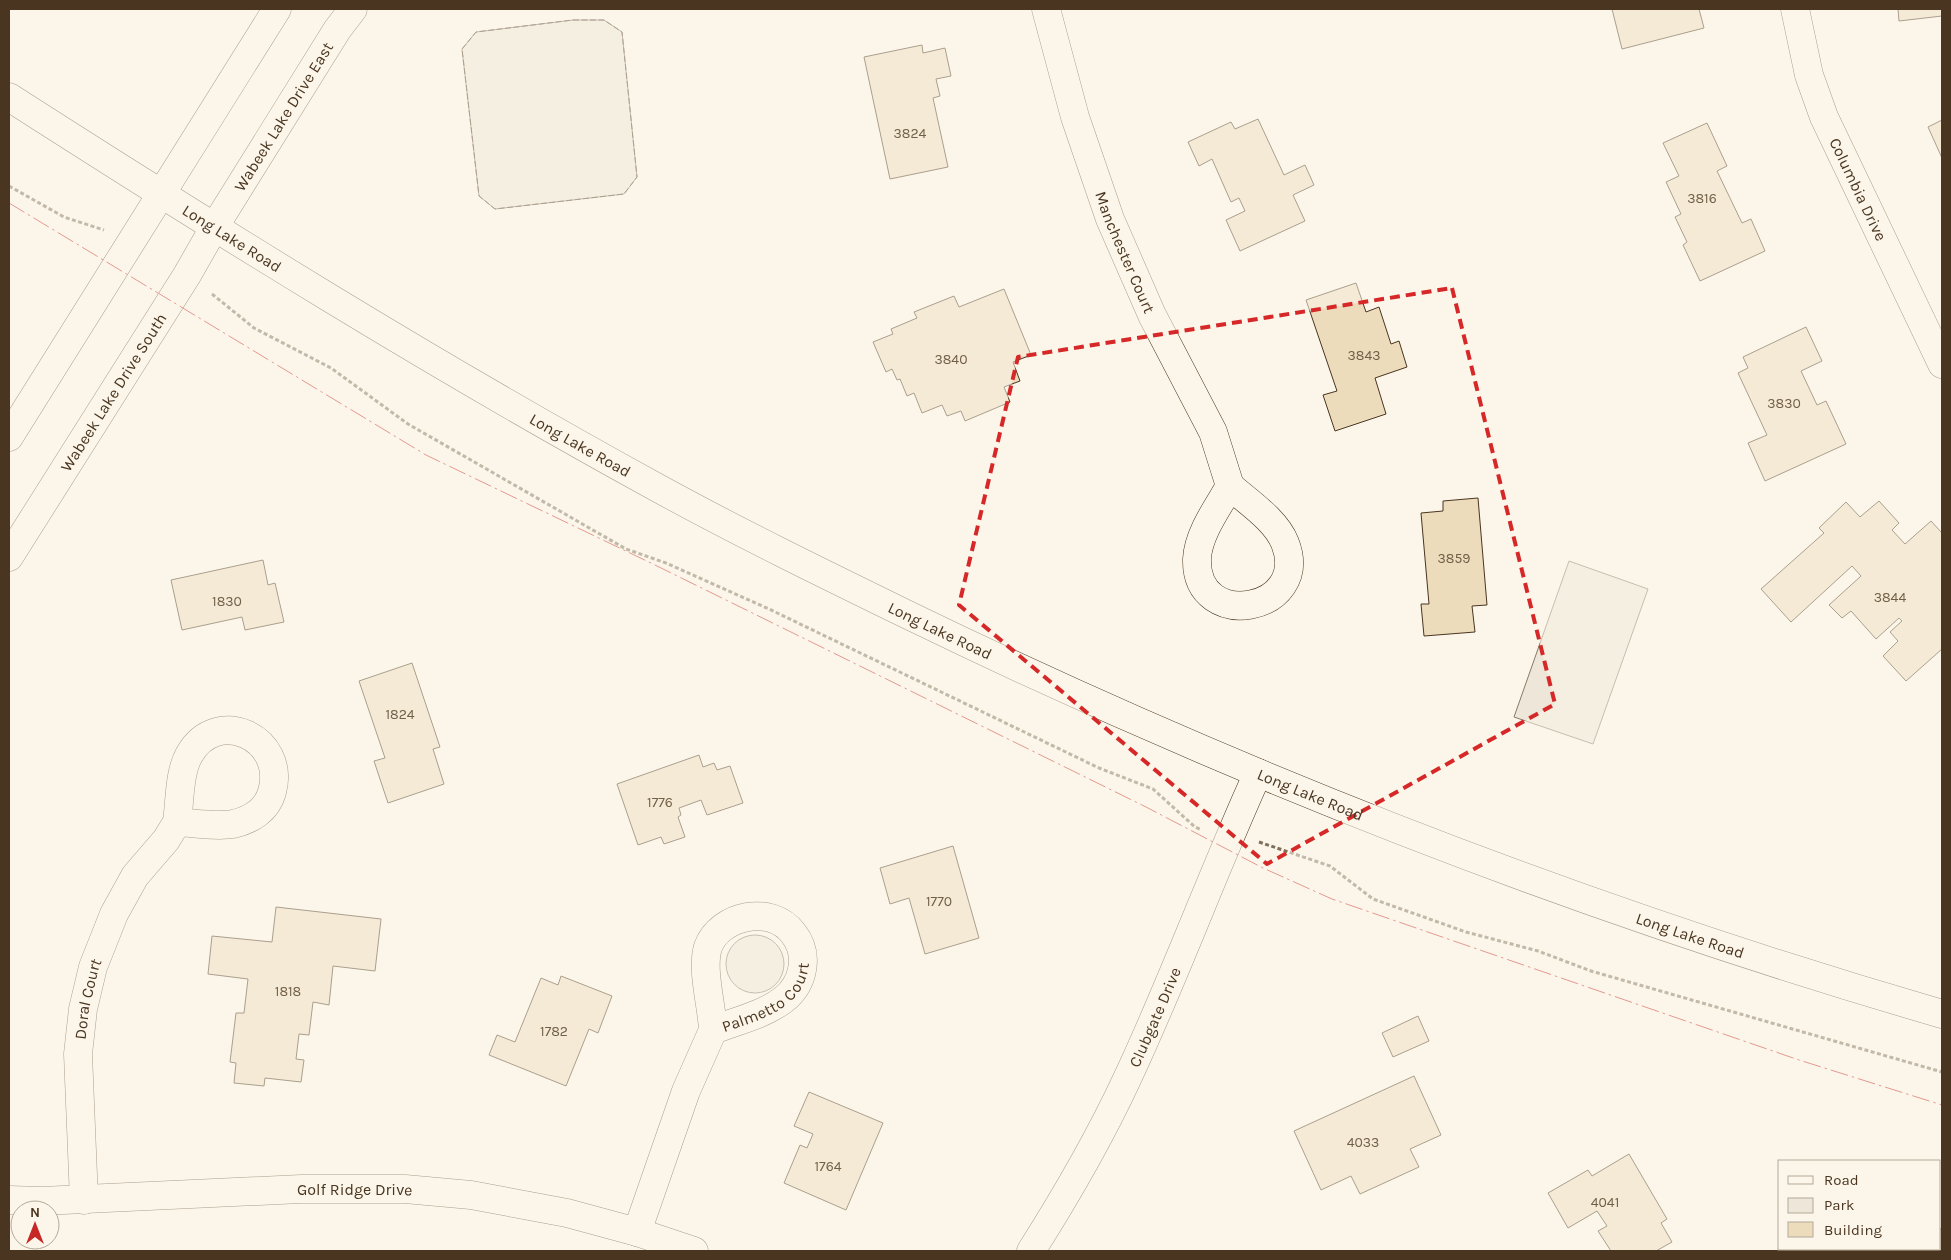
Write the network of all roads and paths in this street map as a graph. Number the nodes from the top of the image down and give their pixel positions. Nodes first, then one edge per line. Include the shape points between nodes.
1 (277, 9) edge
2 (353, 9) edge
3 (1046, 9) edge
4 (1795, 9) edge
5 (9, 97) edge
6 (9, 186) edge
7 (160, 193) junction
8 (215, 226) junction
9 (105, 230) dead end
10 (211, 294) dead end
11 (1942, 364) edge
12 (9, 437) edge
13 (1230, 486) dead end
14 (9, 557) edge
15 (1258, 774) junction
16 (176, 822) dead end
17 (1206, 832) dead end
18 (1259, 842) dead end
19 (1942, 1014) edge
20 (713, 1030) dead end
21 (1942, 1072) edge
22 (9, 1200) edge
23 (84, 1200) junction
24 (637, 1232) junction
25 (694, 1251) edge
26 (1031, 1251) edge

1 - 7 street
2 - 8 street, Wabeek Lake Drive East
3 - 13 street, Manchester Court via 1075,117 1110,219 1152,315 1213,432
4 - 11 street, Columbia Drive via 1809,75 1824,117
5 - 7 street, Long Lake Road
6 - 9 path via 64,217
7 - 8 street, Long Lake Road
7 - 12 street
8 - 14 street, Wabeek Lake Drive South
8 - 15 street, Long Lake Road via 431,358 706,513 1001,660
10 - 17 path via 254,328 330,368 408,424 626,549 769,610 1099,768 1153,789 1195,827
15 - 19 street, Long Lake Road via 1533,880 1729,948
15 - 26 street, Clubgate Drive via 1126,1081 1090,1152
16 - 23 street, Doral Court via 166,840 135,876 114,914 93,967 83,1009 78,1054
18 - 21 path via 1330,866 1373,899 1466,932
20 - 24 street, Palmetto Court via 686,1091
22 - 23 street, Golf Ridge Drive
23 - 24 street, Golf Ridge Drive via 301,1189 405,1189 515,1202
24 - 25 street, Golf Ridge Drive

